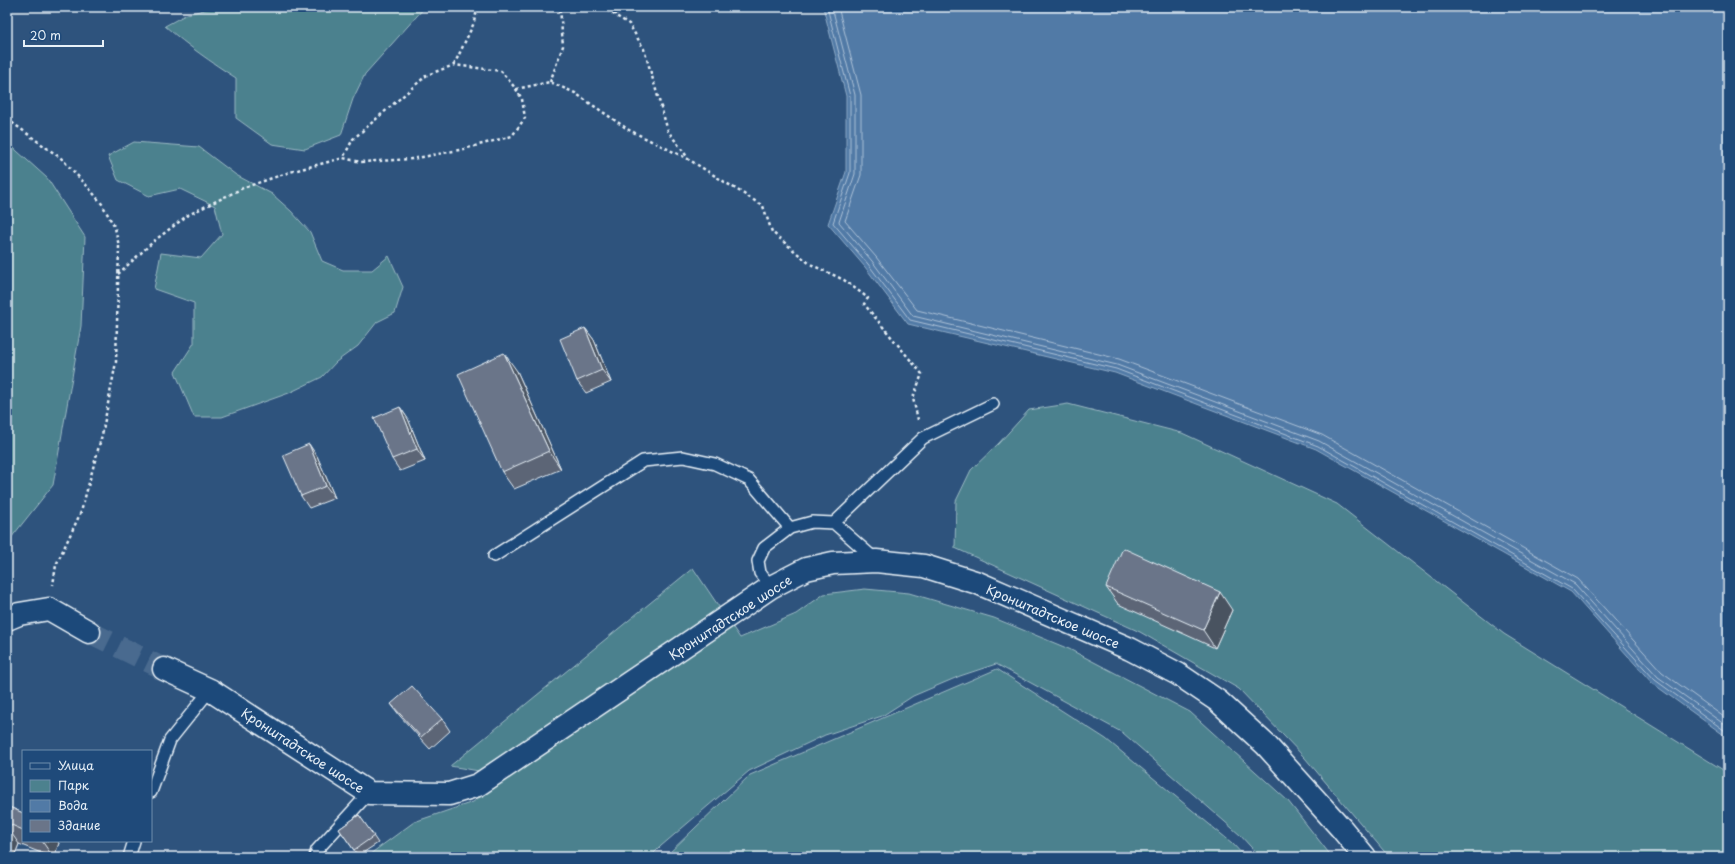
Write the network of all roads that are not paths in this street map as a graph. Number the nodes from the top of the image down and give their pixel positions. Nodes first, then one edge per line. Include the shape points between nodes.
1 (993, 404) dead end
2 (834, 524) junction
3 (790, 528) junction
4 (494, 556) dead end
5 (876, 561) junction
6 (771, 587) junction
7 (7, 619) edge
8 (89, 632) tunnel mouth
9 (164, 669) tunnel mouth
10 (210, 690) junction
11 (152, 789) edge
12 (369, 793) junction
13 (134, 842) edge
14 (129, 857) edge
15 (315, 857) edge
16 (1365, 857) edge

1 - 2 lane via 922,438
2 - 3 lane via 812,522
2 - 5 lane
3 - 4 lane via 749,480 715,464 683,457 643,461
3 - 6 lane via 764,548 758,561 760,572
5 - 6 street, Кронштадтское шоссе via 833,563 806,569
5 - 16 street, Кронштадтское шоссе via 924,566 978,583 1130,649 1178,674 1218,701 1266,745
6 - 12 street, Кронштадтское шоссе via 478,785 449,794
7 - 8 street via 19,614 49,609
9 - 10 street, Кронштадтское шоссе
10 - 11 lane via 170,740
10 - 12 street, Кронштадтское шоссе
12 - 15 lane via 317,850
13 - 14 lane

